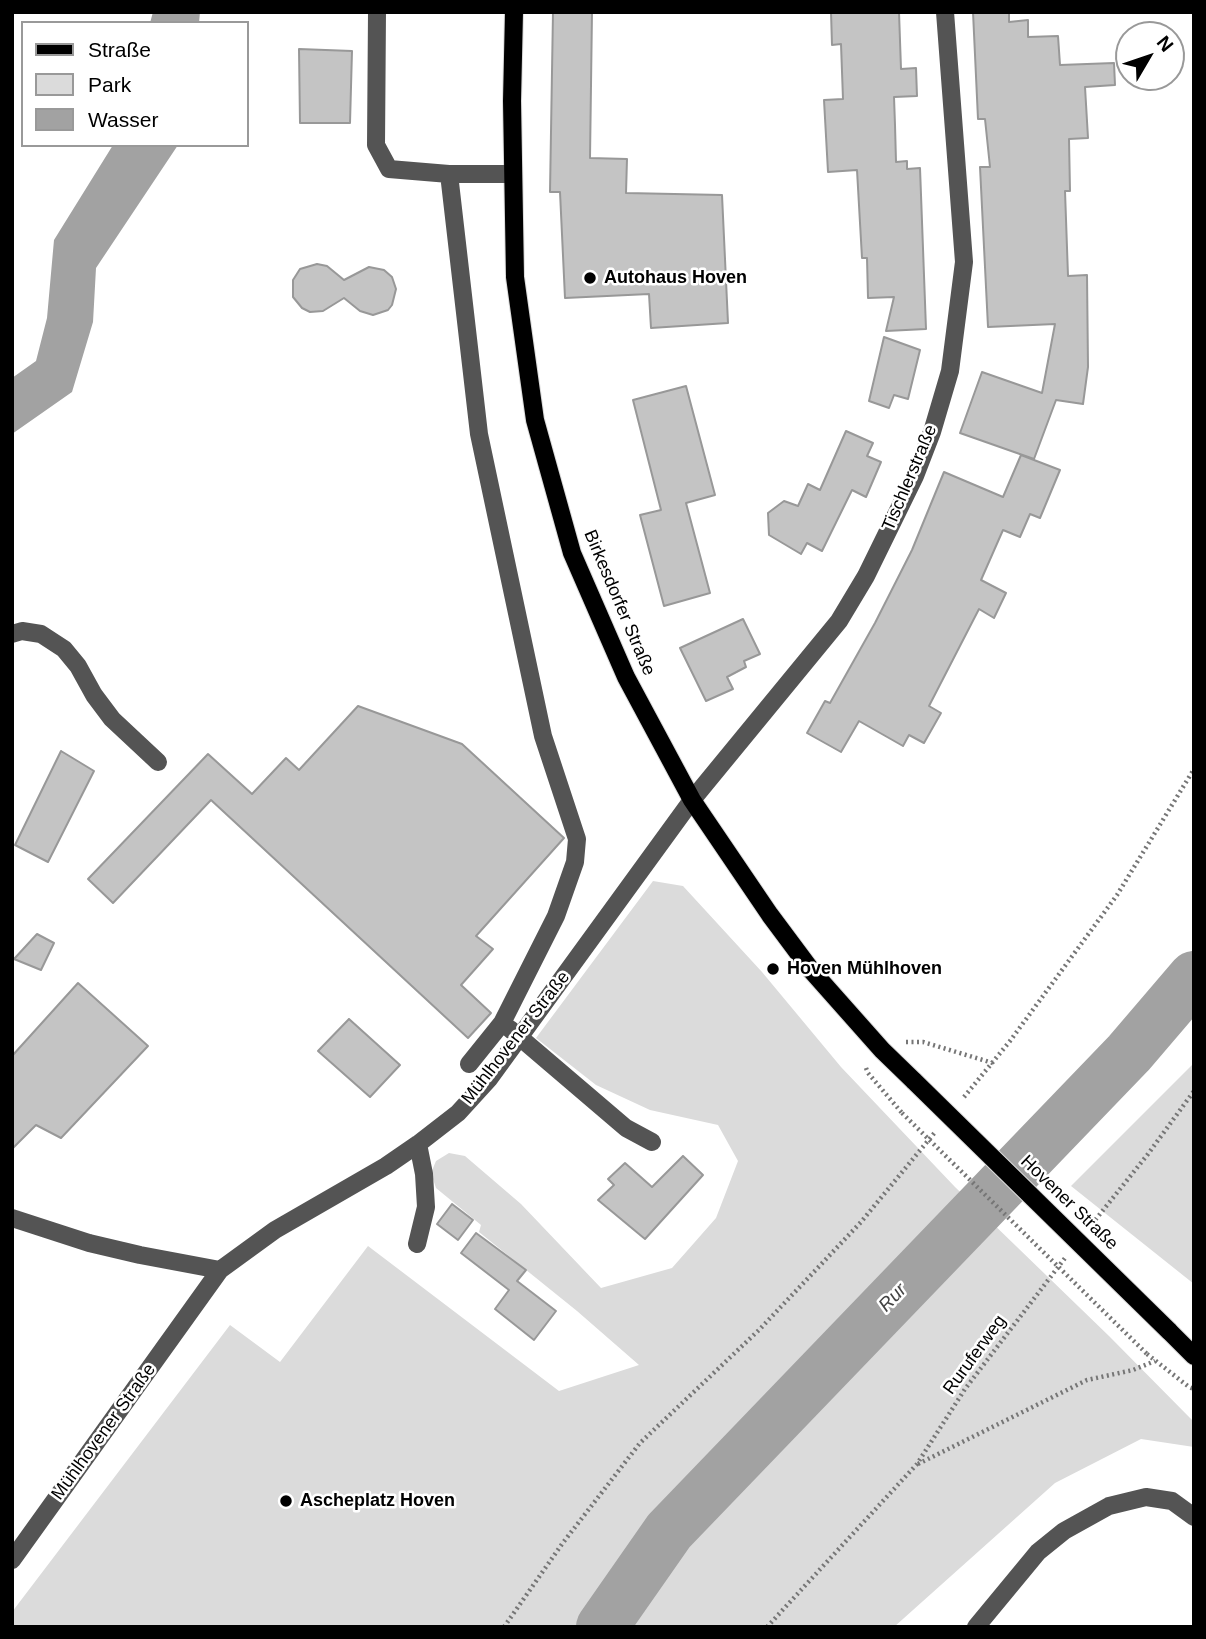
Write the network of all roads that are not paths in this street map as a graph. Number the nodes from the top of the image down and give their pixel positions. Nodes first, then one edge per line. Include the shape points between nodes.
1 (377, 12) edge
2 (514, 12) edge
3 (945, 12) edge
4 (449, 174) junction
5 (513, 174) junction
6 (12, 634) edge
7 (158, 762) dead end
8 (692, 800) junction
9 (502, 1023) junction
10 (519, 1037) junction
11 (469, 1064) dead end
12 (914, 1081) joint
13 (652, 1142) dead end
14 (418, 1144) junction
15 (12, 1218) edge
16 (417, 1244) dead end
17 (220, 1270) junction
18 (1194, 1356) edge
19 (1194, 1517) edge
20 (12, 1560) edge
21 (976, 1627) edge

1 - 4 street via 376,145 389,169
2 - 5 main road, Birkesdorfer Straße
3 - 8 street, Tischlerstraße via 964,262 950,371 932,432 866,576 839,621
4 - 5 street
4 - 9 street via 479,434 543,736 577,839 575,862 556,916
5 - 8 main road, Birkesdorfer Straße via 515,277 535,420 572,553 626,677
6 - 7 street via 41,634 64,649 112,719
8 - 10 street, Mühlhovener Straße
8 - 12 main road, Birkesdorfer Straße via 811,970
9 - 10 street
9 - 11 street
10 - 13 street via 626,1128
10 - 14 street, Mühlhovener Straße via 458,1113
12 - 18 main road, Hovener Straße, bridge
14 - 16 street via 426,1207
14 - 17 street, Mühlhovener Straße via 275,1230
15 - 17 street via 89,1243
17 - 20 street, Mühlhovener Straße
19 - 21 street via 1172,1501 1146,1497 1109,1506 1038,1552

